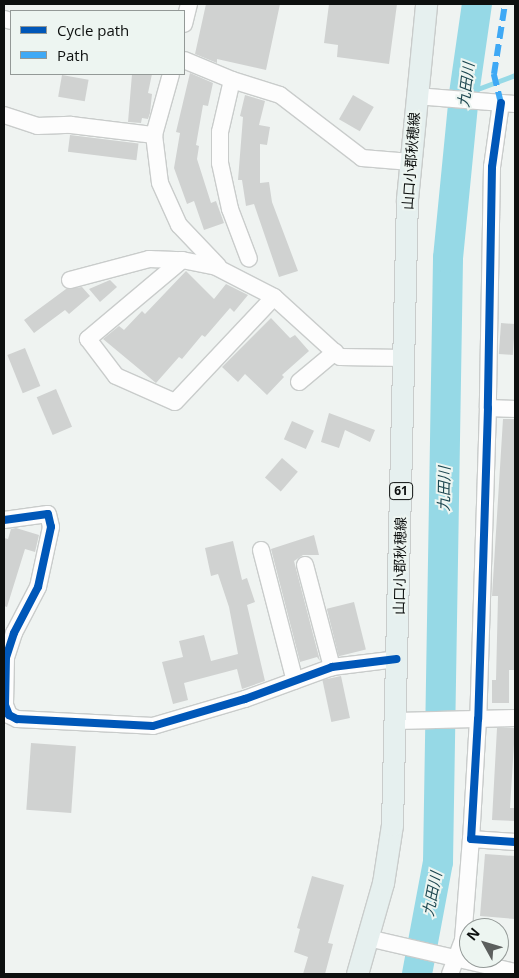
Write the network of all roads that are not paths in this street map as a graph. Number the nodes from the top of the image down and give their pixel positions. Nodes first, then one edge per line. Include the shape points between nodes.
1 (189, 4) edge
2 (426, 4) edge
3 (185, 20) edge
4 (185, 60) edge
5 (171, 75) edge
6 (232, 80) junction
7 (425, 96) junction
8 (502, 103) edge
9 (4, 115) edge
10 (154, 135) junction
11 (411, 162) junction
12 (249, 259) dead end
13 (182, 260) junction
14 (221, 270) junction
15 (70, 280) dead end
16 (274, 297) junction
17 (335, 352) junction
18 (404, 358) junction
19 (298, 382) dead end
20 (488, 408) junction
21 (515, 409) edge
22 (4, 520) edge
23 (261, 550) dead end
24 (305, 565) dead end
25 (397, 659) junction
26 (332, 666) junction
27 (295, 681) junction
28 (515, 718) edge
29 (475, 720) junction
30 (406, 721) junction
31 (471, 839) junction
32 (515, 842) edge
33 (368, 938) junction
34 (453, 964) edge
35 (515, 972) edge
36 (357, 974) edge

1 - 3 street
2 - 7 main road, 山口小郡秋穂線 / 61
4 - 6 street
5 - 10 street
6 - 11 street via 280,95 362,158
6 - 12 street via 220,132 220,163 230,209
7 - 8 street
7 - 11 main road, 山口小郡秋穂線 / 61
8 - 20 street via 492,167
9 - 10 street via 37,126 71,125
10 - 14 street via 154,156 169,206 192,242
11 - 18 main road, 山口小郡秋穂線 / 61
13 - 14 street
13 - 15 street via 149,259
13 - 16 street via 88,339 116,376 175,402
14 - 16 street
16 - 17 street
17 - 18 street via 340,357
17 - 19 street
18 - 25 main road, 山口小郡秋穂線 / 61
20 - 21 street
20 - 29 street
22 - 27 street via 48,514 51,527 38,587 14,633 6,657 5,705 9,715 17,719 153,726 246,700
23 - 27 street
24 - 26 street
25 - 26 street
25 - 30 main road, 山口小郡秋穂線 / 61
26 - 27 street
28 - 29 street
29 - 30 street
29 - 31 street
30 - 33 main road, 山口小郡秋穂線 / 61 via 383,882
31 - 32 street
31 - 34 street via 462,940
33 - 34 street
33 - 36 main road, 山口小郡秋穂線 / 61
34 - 35 street

